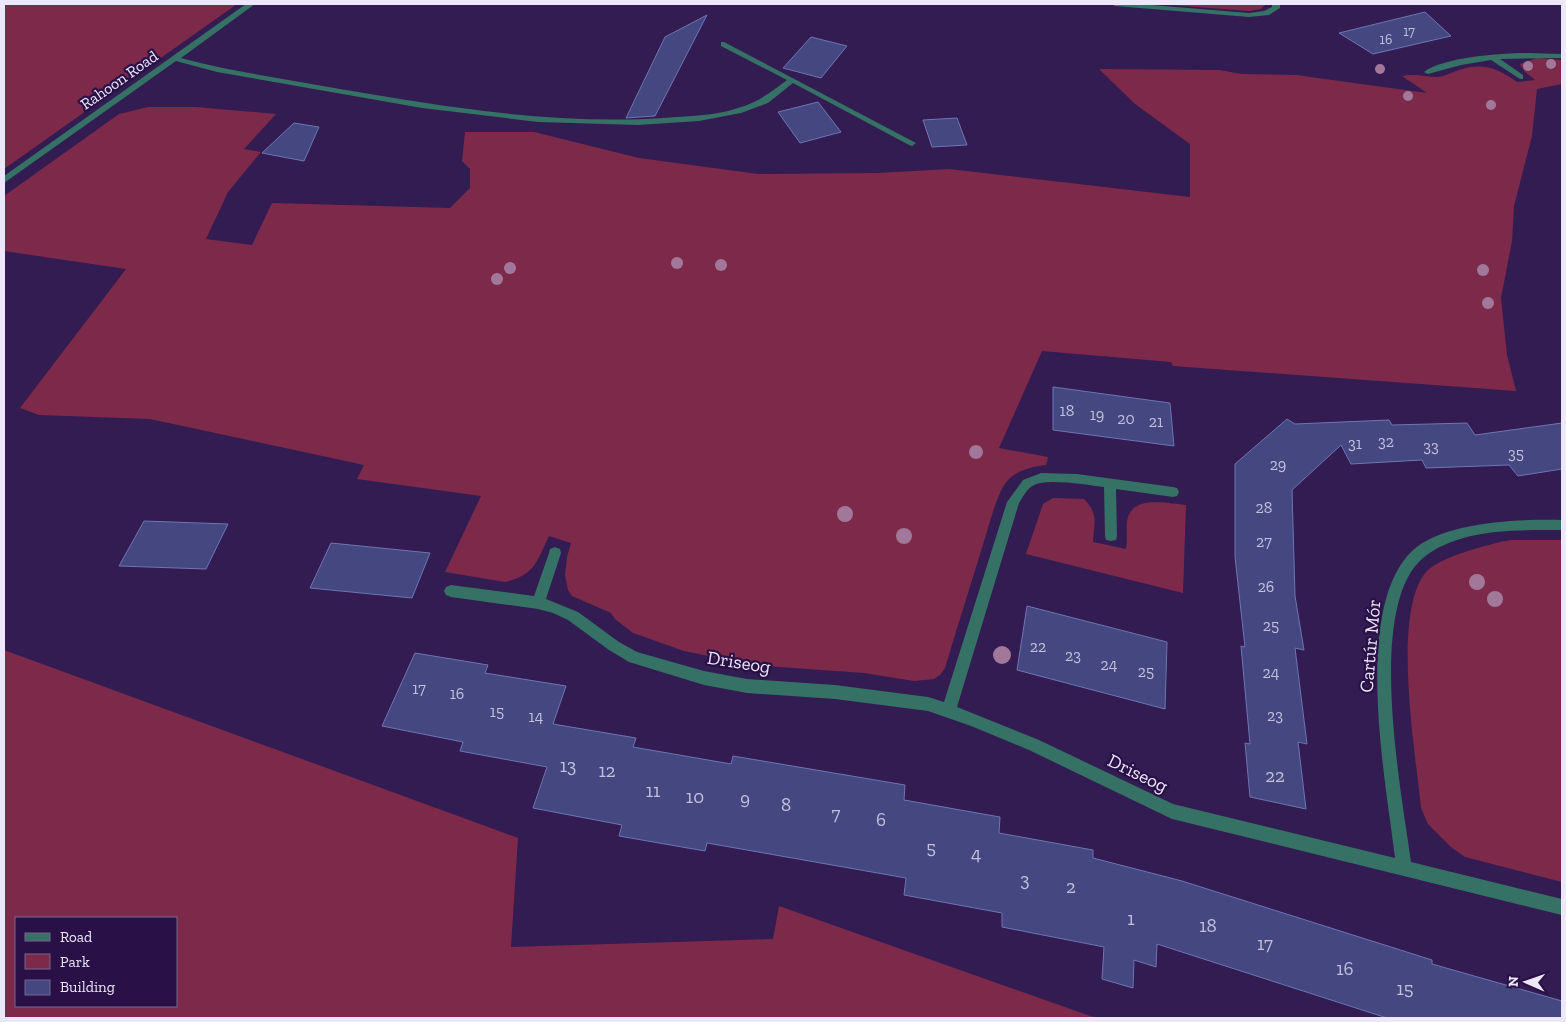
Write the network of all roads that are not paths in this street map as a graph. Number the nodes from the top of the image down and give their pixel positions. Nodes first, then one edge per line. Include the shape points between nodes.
1 (251, 4) edge
2 (1115, 4) edge
3 (1276, 4) edge
4 (724, 44) dead end
5 (1562, 56) edge
6 (1492, 57) junction
7 (176, 59) junction
8 (1428, 72) dead end
9 (1520, 77) dead end
10 (792, 80) junction
11 (912, 144) dead end
12 (4, 180) edge
13 (1110, 484) junction
14 (1173, 492) dead end
15 (1562, 526) edge
16 (1111, 536) dead end
17 (555, 553) dead end
18 (451, 591) dead end
19 (538, 603) junction
20 (948, 712) junction
21 (1404, 867) junction
22 (1562, 907) edge

1 - 7 street, Rahoon Road
2 - 3 street via 1249,15 1271,12
4 - 10 street
5 - 6 street
6 - 8 street via 1462,61
6 - 9 street
7 - 10 street via 217,70 422,105 538,119 638,122 698,118 738,111 766,100
7 - 12 street, Rahoon Road
10 - 11 street
13 - 14 street
13 - 16 street
13 - 20 street via 1040,479 1031,480 1019,492 1013,502
15 - 21 street, Cartúr Mór via 1493,528 1441,541 1416,555 1400,576 1390,608 1385,700
17 - 19 street
18 - 19 street, Driseog
19 - 20 street, Driseog via 574,616 634,657 697,676 747,686 835,692 928,704
20 - 21 street, Driseog via 982,722 1172,811
21 - 22 street

